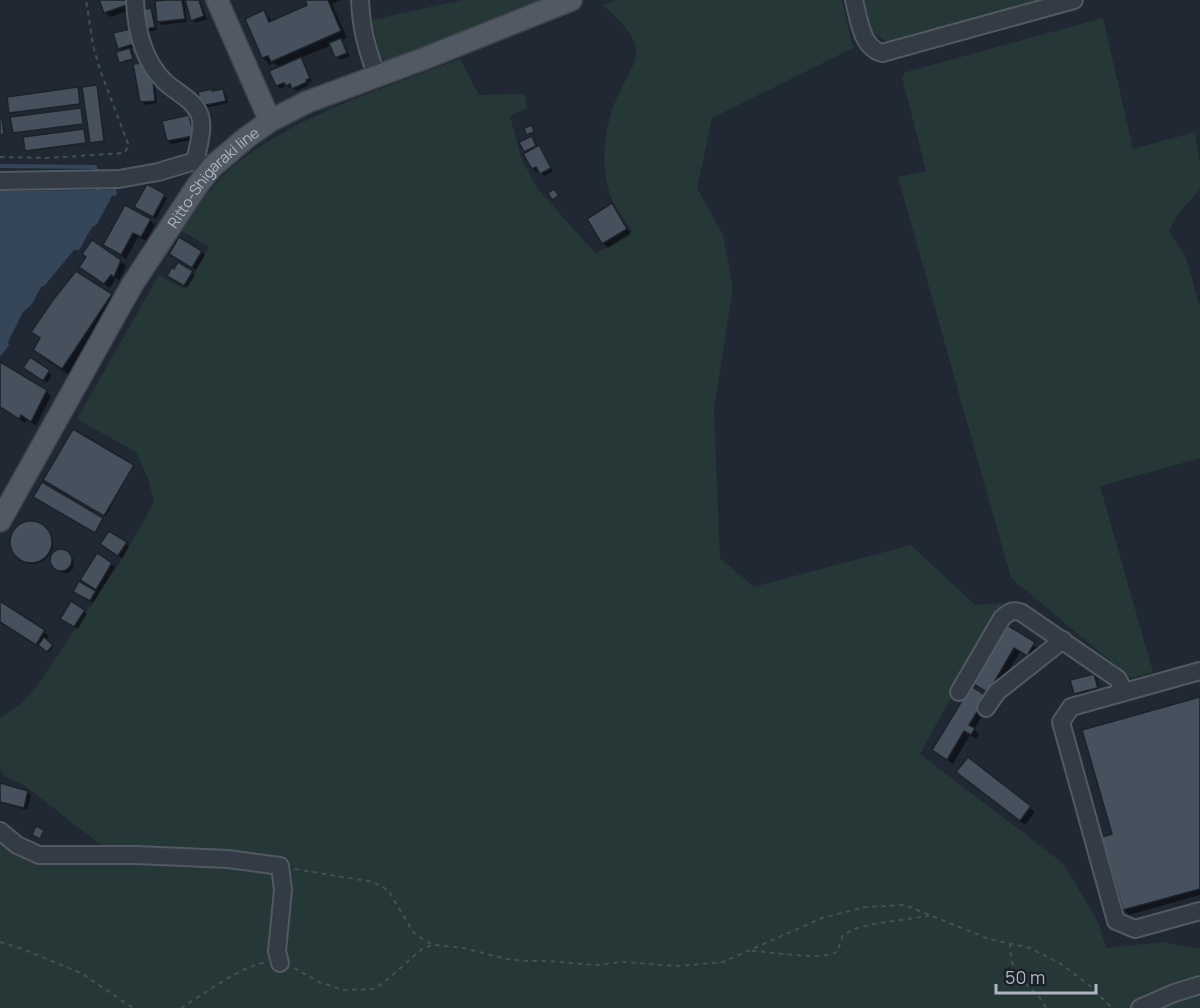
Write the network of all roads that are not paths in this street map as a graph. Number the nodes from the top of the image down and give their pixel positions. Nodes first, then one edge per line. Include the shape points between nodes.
1 (135, 0) edge
2 (217, 0) edge
3 (360, 0) edge
4 (571, 0) edge
5 (854, 0) edge
6 (1074, 0) edge
7 (377, 76) junction
8 (270, 122) junction
9 (204, 164) junction
10 (0, 181) edge
11 (0, 521) edge
12 (1063, 640) junction
13 (1200, 670) edge
14 (959, 692) dead end
15 (1125, 692) junction
16 (986, 708) dead end
17 (0, 831) edge
18 (1200, 911) edge
19 (280, 963) road end
20 (1200, 985) edge
21 (1140, 1008) edge

1 - 9 lane via 140,39 148,58 163,80 198,110
2 - 8 main road
3 - 7 lane via 366,49
4 - 7 main road, Ritto-Shigaraki line
5 - 6 lane via 867,45 882,53
7 - 8 main road, Ritto-Shigaraki line via 307,102
8 - 9 main road, Ritto-Shigaraki line
9 - 10 lane via 119,179
9 - 11 main road, Ritto-Shigaraki line via 197,186 132,285
12 - 14 lane via 1022,613 1010,612 1002,618
12 - 15 lane via 1118,679
12 - 16 lane via 997,692
13 - 15 lane
15 - 18 lane via 1071,707 1061,722 1116,921 1136,929
17 - 19 lane via 39,855 228,859 280,866
20 - 21 lane

